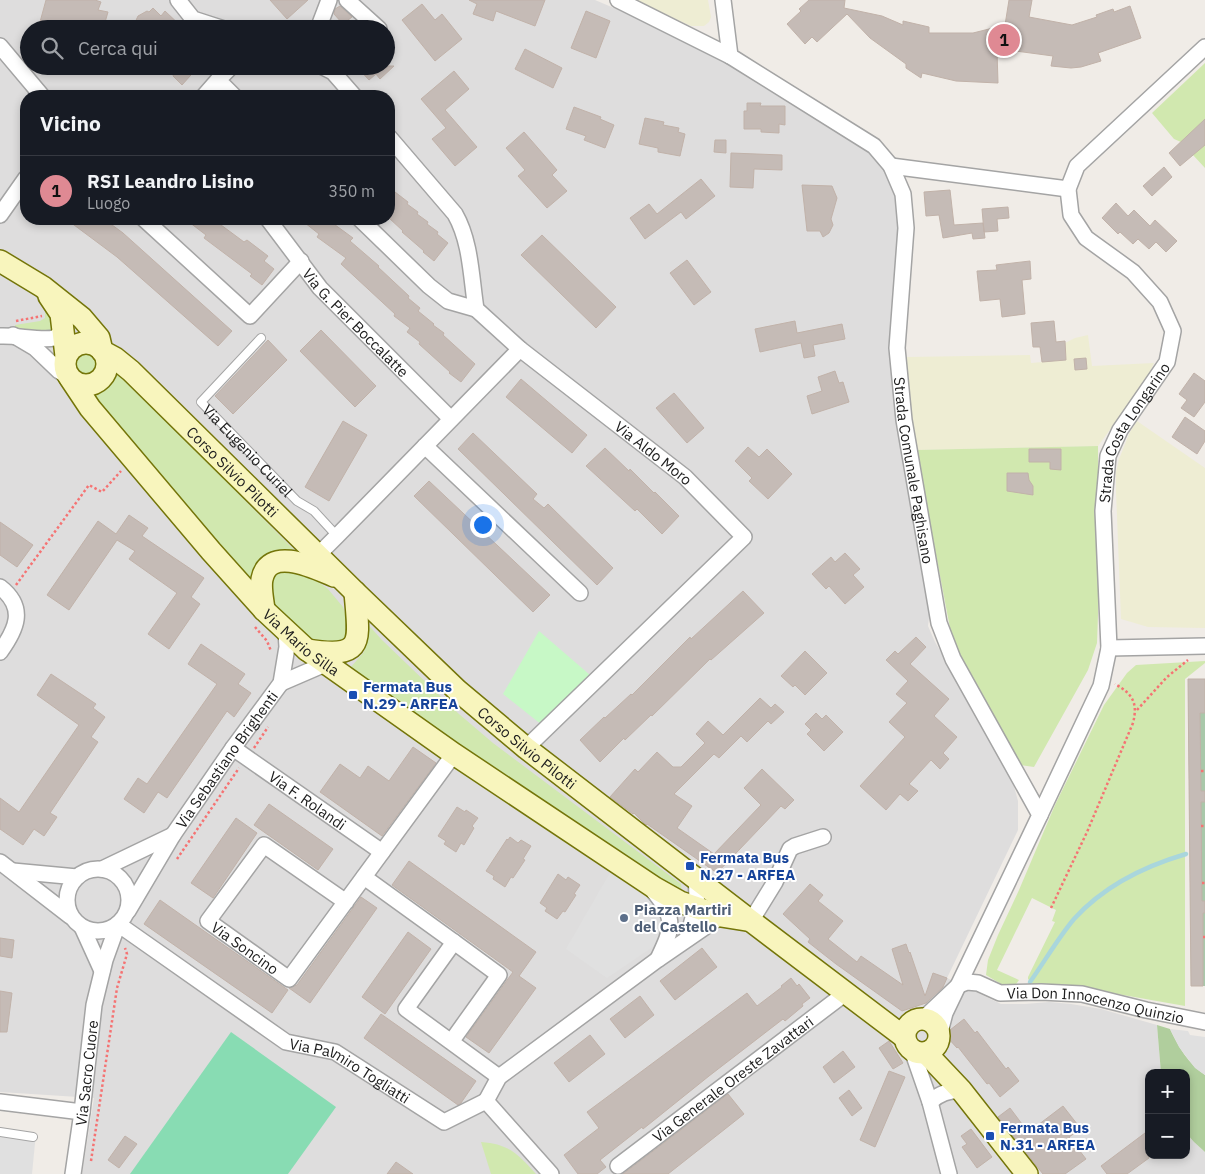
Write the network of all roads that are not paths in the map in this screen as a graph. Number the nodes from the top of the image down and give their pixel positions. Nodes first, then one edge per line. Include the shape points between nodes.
1 (178, 0) edge
2 (329, 0) edge
3 (348, 0) edge
4 (618, 0) edge
5 (723, 0) edge
6 (199, 20) edge
7 (321, 20) edge
8 (369, 20) edge
9 (0, 46) edge
10 (1205, 47) edge
11 (730, 56) junction
12 (20, 70) edge
13 (24, 75) edge
14 (223, 75) edge
15 (336, 75) edge
16 (218, 80) junction
17 (37, 90) edge
18 (209, 90) edge
19 (228, 90) edge
20 (349, 90) edge
21 (395, 144) edge
22 (891, 166) junction
23 (20, 187) edge
24 (1068, 189) junction
25 (0, 215) edge
26 (151, 225) edge
27 (273, 225) edge
28 (366, 225) edge
29 (0, 261) edge
30 (301, 261) junction
31 (43, 287) junction
32 (476, 309) junction
33 (63, 330) junction
34 (6, 335) edge
35 (261, 338) dead end
36 (520, 349) junction
37 (102, 350) junction
38 (66, 356) junction
39 (70, 378) junction
40 (451, 419) junction
41 (425, 446) junction
42 (337, 536) junction
43 (309, 559) junction
44 (348, 585) junction
45 (5, 591) edge
46 (580, 593) dead end
47 (257, 616) junction
48 (286, 632) junction
49 (1205, 646) edge
50 (1109, 648) junction
51 (307, 650) junction
52 (0, 652) edge
53 (325, 664) junction
54 (281, 683) junction
55 (233, 748) junction
56 (526, 748) junction
57 (454, 754) junction
58 (1040, 816) junction
59 (173, 835) junction
60 (823, 837) dead end
61 (382, 852) junction
62 (0, 862) edge
63 (102, 869) junction
64 (13, 871) junction
65 (77, 876) junction
66 (364, 877) junction
67 (696, 879) junction
68 (647, 882) junction
69 (346, 902) junction
70 (696, 908) junction
71 (128, 910) junction
72 (70, 916) junction
73 (721, 916) junction
74 (751, 921) junction
75 (82, 927) junction
76 (123, 928) junction
77 (687, 940) junction
78 (454, 942) junction
79 (657, 960) junction
80 (102, 971) junction
81 (959, 985) junction
82 (847, 992) junction
83 (1205, 1022) edge
84 (921, 1039) junction
85 (451, 1042) junction
86 (499, 1077) junction
87 (957, 1086) junction
88 (486, 1101) junction
89 (0, 1102) edge
90 (930, 1102) junction
91 (82, 1112) junction
92 (0, 1132) edge
93 (33, 1137) dead end
94 (618, 1166) dead end
95 (73, 1174) edge
96 (550, 1174) edge
97 (949, 1174) edge
98 (1027, 1174) edge

1 - 6 street
2 - 7 street
3 - 8 street
4 - 11 street, Strada Comunale Paghisano
5 - 11 street
9 - 12 street
10 - 24 street, Strada Costa Longarino via 1077,166
11 - 22 street, Strada Comunale Paghisano via 874,146
13 - 17 street
14 - 16 street
15 - 20 street
16 - 18 street
16 - 19 street
21 - 32 street via 462,226
22 - 24 street
22 - 58 street, Strada Comunale Paghisano via 903,194 906,228 897,348 904,420 939,623 953,659
23 - 25 street
24 - 50 street, Strada Costa Longarino via 1071,215 1086,238 1133,272 1160,302 1173,331 1166,362 1120,430 1108,456 1103,511
26 - 30 street via 250,316
27 - 30 street, Via G. Pier Boccalatte
28 - 32 street via 448,301
29 - 31 street, Corso Silvio Pilotti
30 - 40 street, Via G. Pier Boccalatte via 320,288
31 - 33 street, Corso Silvio Pilotti via 61,314
31 - 37 street, Corso Silvio Pilotti via 82,318 100,338
32 - 36 street, Via Aldo Moro
33 - 34 street via 52,338
33 - 38 street, Corso Silvio Pilotti
34 - 39 street via 35,348
35 - 42 lane, Via Eugenio Curiel via 201,402 297,501 314,511
36 - 40 street
36 - 56 street, Via Aldo Moro via 685,477 744,537
37 - 38 street, Corso Silvio Pilotti via 92,344 79,344
37 - 39 street, Corso Silvio Pilotti via 106,368 100,379 83,385
37 - 43 street, Corso Silvio Pilotti via 131,371
38 - 39 street, Corso Silvio Pilotti via 65,369
39 - 47 street, Via Mario Silla via 90,408 211,551
40 - 41 street
41 - 42 street
41 - 46 street
42 - 43 street
43 - 44 street
43 - 47 street via 282,560 267,568 262,576
44 - 51 street via 358,631 356,642 345,652
44 - 56 street, Corso Silvio Pilotti via 457,690
45 - 52 street via 14,604 16,625
47 - 48 street, Via Mario Silla
48 - 51 street, Via Mario Silla
48 - 54 street
49 - 50 street
50 - 58 street, Strada Costa Longarino via 1100,686
51 - 53 street, Via Mario Silla
53 - 54 street
53 - 57 street, Via Mario Silla
54 - 55 street, Via Sebastiano Brighenti
55 - 59 street, Via Sebastiano Brighenti
55 - 61 street, Via F. Rolandi
56 - 67 street, Corso Silvio Pilotti
57 - 61 street, Via Soncino
57 - 68 street, Via Mario Silla
58 - 81 street
59 - 63 street, Via Sebastiano Brighenti
59 - 71 street, Via Sebastiano Brighenti
60 - 74 street via 790,849 775,882
61 - 66 street, Via Soncino
62 - 64 street
63 - 65 street
63 - 71 street via 118,877 128,892
64 - 65 street
64 - 72 street
65 - 72 street via 68,890
66 - 69 street, Via Soncino
66 - 78 street
67 - 70 street
67 - 74 street, Corso Silvio Pilotti
68 - 70 street, Via Mario Silla
68 - 79 street via 666,906 670,920 669,936
69 - 69 street, Via Soncino via 264,845 208,921 289,979
70 - 73 street, Via Mario Silla
70 - 77 street
71 - 76 street
72 - 75 street
73 - 74 street, Via Mario Silla
73 - 77 street
74 - 82 street, Corso Silvio Pilotti
75 - 76 street via 97,932
75 - 80 street
76 - 80 street, Via Sacro Cuore
76 - 88 street, Via Palmiro Togliatti via 286,1042 335,1052 444,1122
77 - 79 street
78 - 85 street via 499,975
78 - 85 street via 406,1010
79 - 86 street
80 - 91 street, Via Sacro Cuore via 94,1005
81 - 83 street, Via Don Innocenzo Quinzio via 978,983 1000,993 1082,994
81 - 84 street
81 - 84 street via 945,1013
82 - 84 street, Corso Silvio Pilotti
82 - 94 street, Via Generale Oreste Zavattari
84 - 87 street
84 - 90 street
85 - 86 street
86 - 88 street
87 - 90 street via 938,1094
87 - 98 street
88 - 96 street
89 - 91 street
90 - 97 street
91 - 95 street, Via Sacro Cuore
92 - 93 lane

